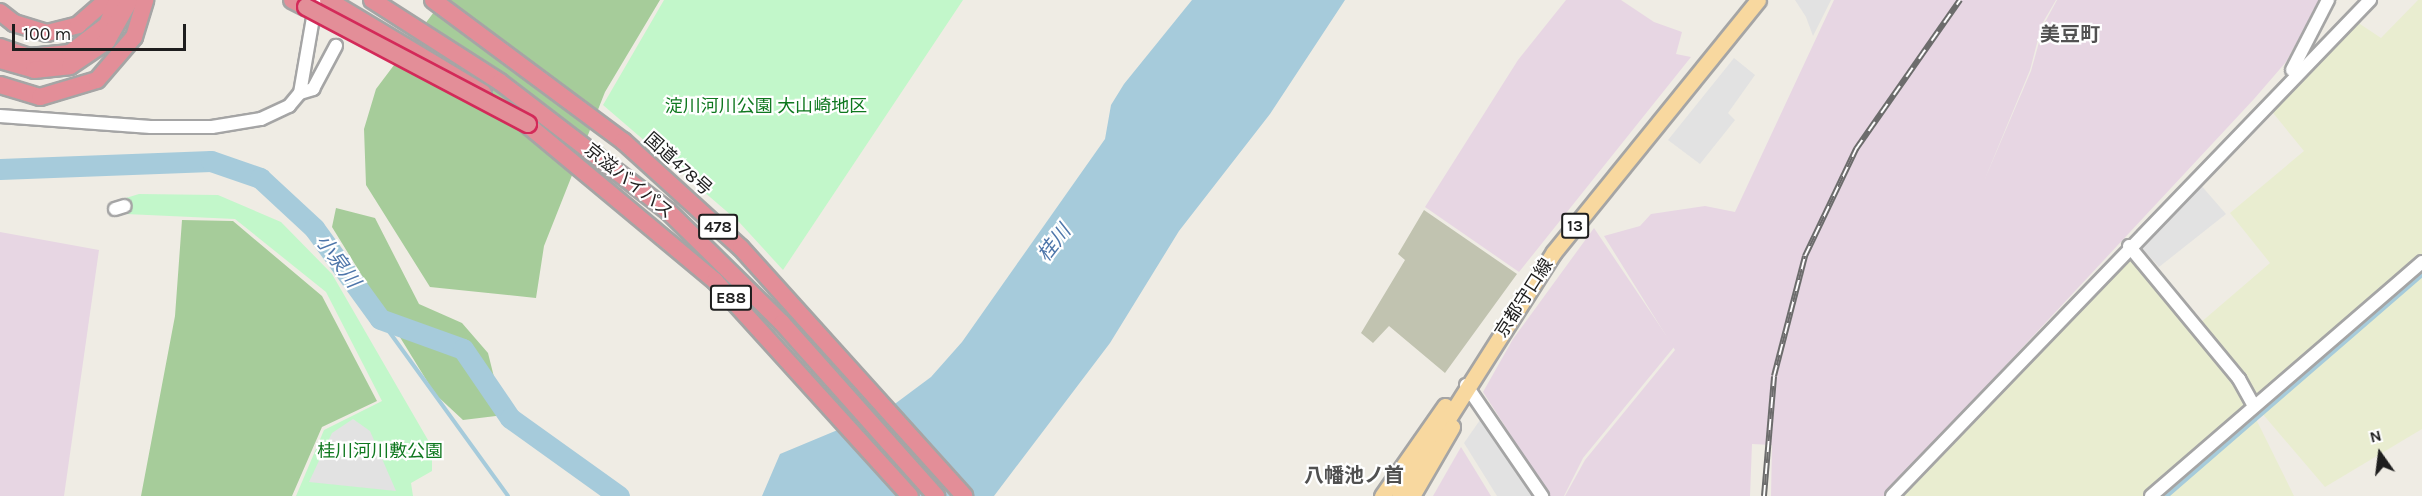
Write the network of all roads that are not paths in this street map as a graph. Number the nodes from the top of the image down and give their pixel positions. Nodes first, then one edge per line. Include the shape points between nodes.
1 (107, 0) edge
2 (117, 0) edge
3 (130, 0) edge
4 (145, 0) edge
5 (292, 0) edge
6 (316, 0) edge
7 (328, 0) edge
8 (372, 0) edge
9 (394, 0) edge
10 (433, 0) edge
11 (1758, 0) edge
12 (2328, 0) edge
13 (2370, 0) edge
14 (0, 12) edge
15 (336, 46) dead end
16 (0, 47) edge
17 (0, 60) edge
18 (2286, 82) junction
19 (0, 85) edge
20 (300, 93) junction
21 (0, 116) edge
22 (528, 124) junction
23 (614, 166) junction
24 (2129, 246) junction
25 (2422, 262) edge
26 (1464, 389) junction
27 (2254, 406) junction
28 (1896, 492) edge
29 (910, 496) edge
30 (936, 496) edge
31 (964, 496) edge
32 (1382, 496) edge
33 (1399, 496) edge
34 (1412, 496) edge
35 (1542, 496) edge
36 (2151, 496) edge

1 - 14 highway via 78,25 47,33 14,23
2 - 16 highway via 107,25 70,52 29,57
3 - 17 highway via 107,41 70,66 34,70
4 - 19 highway via 134,38 97,80 40,97
5 - 22 highway, bridge
6 - 20 street
7 - 22 highway, 京滋バイパス / E88, bridge
8 - 23 highway, 京滋バイパス / E88 via 500,82
9 - 23 highway, E88 via 568,124
10 - 31 highway, 国道478号 / 478 via 623,141 709,218 797,306
11 - 26 main road, 京都守口線 / 13 via 1554,252
12 - 18 street
13 - 18 street
15 - 20 street via 313,89
18 - 24 street
20 - 21 street via 261,119 212,127
22 - 29 highway, 京滋バイパス / E88 via 715,281
23 - 30 highway, 京滋バイパス / E88 via 728,266
24 - 27 street via 2239,379
24 - 28 street
25 - 27 street
26 - 32 main road, 13 via 1440,410
26 - 33 main road, 京都守口線 / 13
26 - 34 main road, 13 via 1457,417
26 - 35 street
27 - 36 street

